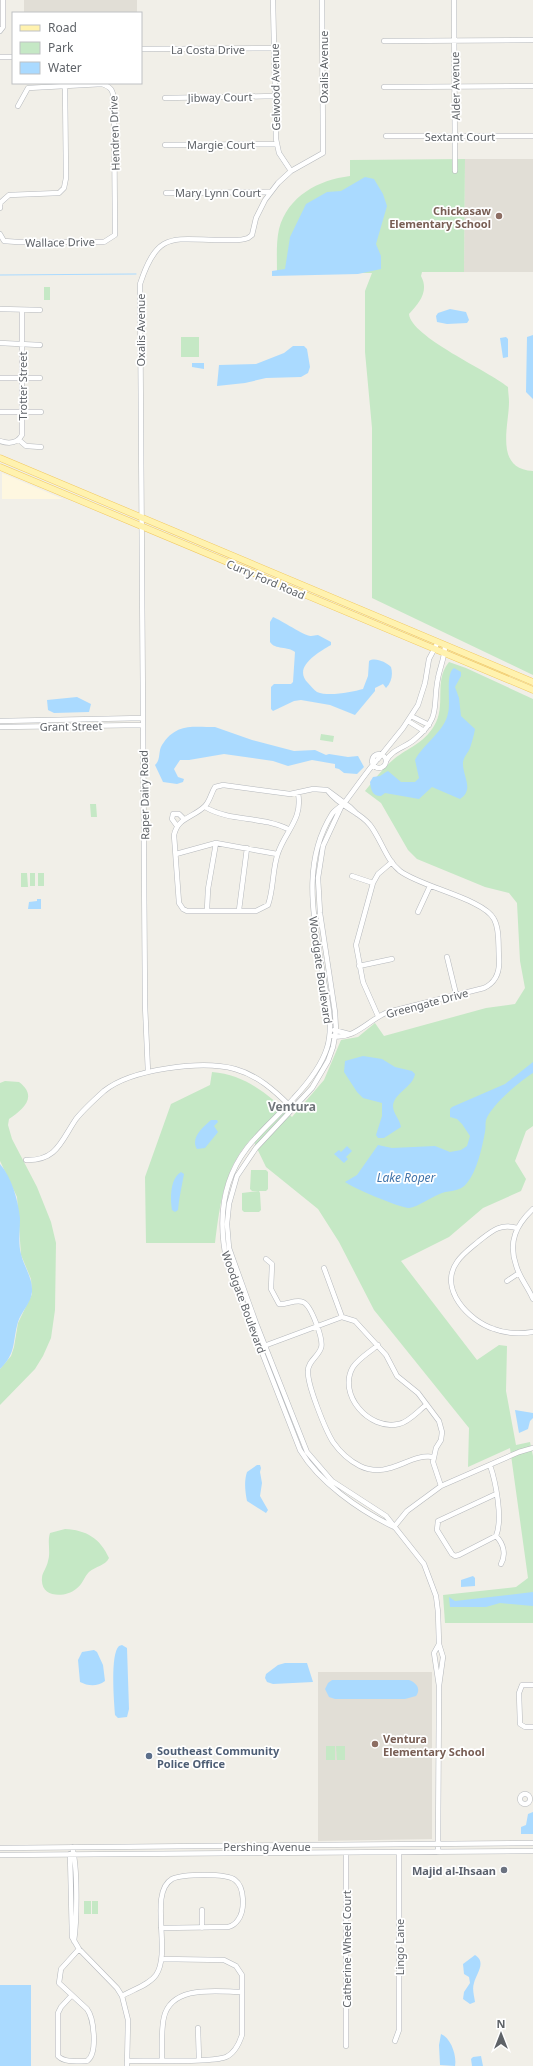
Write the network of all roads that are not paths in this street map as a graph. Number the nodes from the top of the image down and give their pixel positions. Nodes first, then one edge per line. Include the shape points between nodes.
1 (3, 0) edge
2 (273, 0) edge
3 (322, 0) edge
4 (454, 0) edge
5 (1, 31) edge
6 (454, 40) junction
7 (533, 40) edge
8 (384, 41) dead end
9 (275, 48) junction
10 (142, 49) edge
11 (0, 57) edge
12 (12, 57) edge
13 (65, 84) edge
14 (533, 86) edge
15 (384, 87) dead end
16 (455, 87) junction
17 (276, 96) junction
18 (165, 98) dead end
19 (18, 106) dead end
20 (456, 135) junction
21 (386, 136) dead end
22 (533, 136) edge
23 (277, 144) junction
24 (165, 145) dead end
25 (291, 171) junction
26 (455, 171) dead end
27 (166, 192) dead end
28 (270, 192) junction
29 (0, 208) edge
30 (115, 225) joint
31 (0, 234) edge
32 (0, 310) edge
33 (40, 310) dead end
34 (22, 311) junction
35 (0, 343) edge
36 (22, 345) junction
37 (40, 345) dead end
38 (0, 378) edge
39 (40, 378) dead end
40 (22, 379) junction
41 (0, 412) edge
42 (22, 412) junction
43 (41, 412) dead end
44 (19, 440) junction
45 (0, 441) edge
46 (41, 447) dead end
47 (0, 460) edge
48 (0, 467) edge
49 (30, 479) junction
50 (63, 485) junction
51 (142, 518) junction
52 (142, 526) junction
53 (172, 539) junction
54 (220, 550) junction
55 (227, 562) junction
56 (268, 571) junction
57 (325, 594) junction
58 (322, 602) junction
59 (438, 642) junction
60 (445, 645) junction
61 (433, 649) junction
62 (445, 654) junction
63 (533, 682) edge
64 (532, 689) edge
65 (411, 716) junction
66 (143, 718) junction
67 (0, 720) edge
68 (408, 721) junction
69 (143, 725) junction
70 (429, 725) junction
71 (0, 727) edge
72 (424, 731) junction
73 (382, 754) junction
74 (386, 761) junction
75 (376, 763) junction
76 (298, 793) junction
77 (343, 804) junction
78 (205, 807) junction
79 (184, 819) junction
80 (177, 826) junction
81 (288, 829) junction
82 (216, 843) junction
83 (247, 848) junction
84 (176, 854) junction
85 (277, 854) junction
86 (392, 862) junction
87 (352, 876) dead end
88 (373, 883) junction
89 (430, 886) junction
90 (207, 910) junction
91 (238, 910) junction
92 (418, 912) dead end
93 (447, 957) dead end
94 (392, 959) dead end
95 (359, 966) junction
96 (324, 978) junction
97 (330, 978) junction
98 (456, 994) junction
99 (378, 1016) junction
100 (329, 1029) junction
101 (336, 1030) junction
102 (350, 1034) junction
103 (329, 1035) junction
104 (335, 1037) junction
105 (148, 1072) junction
106 (289, 1104) junction
107 (293, 1109) junction
108 (26, 1160) dead end
109 (533, 1209) edge
110 (517, 1228) junction
111 (266, 1259) dead end
112 (227, 1263) junction
113 (234, 1264) junction
114 (229, 1268) junction
115 (324, 1268) dead end
116 (519, 1273) junction
117 (507, 1281) dead end
118 (533, 1299) edge
119 (342, 1317) junction
120 (254, 1326) junction
121 (317, 1326) junction
122 (533, 1332) edge
123 (378, 1345) junction
124 (263, 1347) junction
125 (426, 1405) junction
126 (533, 1448) edge
127 (306, 1450) junction
128 (301, 1452) junction
129 (433, 1457) junction
130 (490, 1465) junction
131 (441, 1486) junction
132 (496, 1494) junction
133 (363, 1501) junction
134 (360, 1506) junction
135 (394, 1527) junction
136 (496, 1536) junction
137 (501, 1564) dead end
138 (439, 1644) junction
139 (533, 1685) edge
140 (439, 1686) junction
141 (533, 1727) edge
142 (533, 1792) edge
143 (527, 1794) dead end
144 (533, 1843) edge
145 (438, 1844) junction
146 (72, 1847) junction
147 (0, 1848) edge
148 (533, 1851) edge
149 (399, 1852) junction
150 (438, 1852) junction
151 (346, 1853) junction
152 (0, 1855) edge
153 (72, 1855) junction
154 (202, 1910) dead end
155 (162, 1928) junction
156 (202, 1928) junction
157 (79, 1949) junction
158 (162, 1959) junction
159 (242, 1992) junction
160 (72, 1995) junction
161 (122, 1996) junction
162 (198, 2028) dead end
163 (395, 2041) dead end
164 (346, 2046) dead end
165 (162, 2060) junction
166 (199, 2060) junction
167 (127, 2063) edge

1 - 5 street
2 - 9 street, Gelwood Avenue
3 - 25 street, Oxalis Avenue via 324,150 318,157
4 - 6 street, Alder Avenue
6 - 7 street
6 - 8 street
6 - 16 street, Alder Avenue
9 - 10 street, La Costa Drive
9 - 17 street, Gelwood Avenue
11 - 12 street
13 - 19 street via 28,88
13 - 29 street via 64,188 59,193 9,195 0,203
13 - 30 street, Hendren Drive via 102,84 114,91
14 - 16 street
15 - 16 street
16 - 20 street, Alder Avenue
17 - 18 street, Jibway Court
17 - 23 street, Gelwood Avenue
20 - 21 street, Sextant Court
20 - 22 street, Sextant Court
20 - 26 street, Alder Avenue
23 - 24 street, Margie Court
23 - 25 street, Gelwood Avenue via 279,153
25 - 28 street, Oxalis Avenue
27 - 28 street, Mary Lynn Court
28 - 51 street, Oxalis Avenue via 259,212 252,235 248,238 168,241 157,248 148,262 140,289
30 - 31 street, Wallace Drive via 115,235 104,242 4,241
32 - 34 street
33 - 34 street
34 - 36 street, Trotter Street
35 - 36 street
36 - 37 street
36 - 40 street, Trotter Street
38 - 40 street
39 - 40 street
40 - 42 street, Trotter Street
41 - 42 street
42 - 43 street
42 - 44 street, Trotter Street via 22,431
44 - 45 street via 6,443
44 - 46 street via 26,446
47 - 50 main road, Curry Ford Road
48 - 49 main road, Curry Ford Road
49 - 50 main road via 60,488
49 - 52 main road, Curry Ford Road
50 - 51 main road, Curry Ford Road
51 - 52 street, Raper Dairy Road
51 - 54 main road, Curry Ford Road
52 - 53 main road, Curry Ford Road
52 - 66 street, Raper Dairy Road
53 - 54 main road via 214,553
53 - 55 main road, Curry Ford Road
54 - 56 main road, Curry Ford Road
55 - 56 main road via 234,560 258,570
55 - 58 main road, Curry Ford Road
56 - 57 main road, Curry Ford Road
57 - 58 street
57 - 59 main road, Curry Ford Road
58 - 61 main road, Curry Ford Road
59 - 60 main road, Curry Ford Road
59 - 61 street, Woodgate Boulevard
60 - 62 street
60 - 63 main road, Curry Ford Road
61 - 62 main road, Curry Ford Road
61 - 65 street, Woodgate Boulevard via 422,693
62 - 64 main road, Curry Ford Road
62 - 70 street via 438,678 436,706
65 - 68 street, Woodgate Boulevard
65 - 70 street
66 - 67 street, Grant Street
66 - 69 street, Raper Dairy Road
68 - 72 street
68 - 73 street, Woodgate Boulevard
69 - 71 street, Grant Street
69 - 105 street, Raper Dairy Road via 145,1004
70 - 72 street
72 - 74 street via 414,741 391,753
73 - 74 street
73 - 75 street, Woodgate Boulevard
73 - 75 street via 373,757
74 - 75 street via 383,767
75 - 77 street, Woodgate Boulevard
76 - 77 street via 313,789 327,790
76 - 78 street via 281,794 218,785 215,786
76 - 81 street via 298,814
77 - 86 street via 371,826
77 - 96 street, Woodgate Boulevard via 333,813 317,845 311,881 313,913
77 - 97 street, Woodgate Boulevard via 323,846 318,878 320,913
78 - 79 street
78 - 81 street via 219,814 276,824
79 - 80 street
79 - 80 street via 179,814 173,814 172,819
80 - 84 street via 174,835
81 - 85 street
82 - 83 street
82 - 84 street
82 - 90 street
83 - 85 street
83 - 91 street
84 - 90 street via 180,902 183,909
85 - 91 street via 268,905 256,911
86 - 88 street via 378,874
86 - 89 street via 407,876
87 - 88 street
88 - 95 street via 358,932 356,945
89 - 92 street
89 - 98 street, Greengate Drive via 480,906 492,915 497,928 500,968 498,974 490,985
90 - 91 street
93 - 98 street
94 - 95 street
95 - 99 street via 365,988
96 - 97 street
96 - 100 street, Woodgate Boulevard
97 - 101 street, Woodgate Boulevard
98 - 99 street, Greengate Drive
99 - 102 street, Greengate Drive
100 - 101 street
100 - 103 street, Woodgate Boulevard
101 - 102 street
101 - 104 street, Woodgate Boulevard
102 - 104 street, Greengate Drive
103 - 104 street, Greengate Drive
103 - 106 street, Woodgate Boulevard via 324,1057 315,1073
104 - 107 street, Woodgate Boulevard via 320,1077
105 - 106 street via 206,1065 236,1069 266,1083
105 - 108 street via 112,1086 97,1097 83,1111 56,1152 38,1160
106 - 107 street
106 - 112 street, Woodgate Boulevard via 247,1148 231,1176 223,1207 222,1235
107 - 113 street, Woodgate Boulevard via 256,1148 237,1176 229,1204 227,1224 229,1248
109 - 110 street
110 - 116 street via 513,1241
110 - 122 street via 504,1226 493,1230 456,1262 451,1283 458,1301 482,1324 506,1332
111 - 121 street via 272,1264 271,1289 279,1304 304,1302 309,1307
112 - 113 street
112 - 114 street, Woodgate Boulevard
113 - 114 street
113 - 120 street, Woodgate Boulevard
114 - 120 street, Woodgate Boulevard
115 - 119 street
116 - 117 street
116 - 118 street
119 - 121 street
119 - 123 street via 355,1321
120 - 124 street, Woodgate Boulevard
121 - 124 street
121 - 129 street via 322,1342 308,1369 309,1380 327,1430 342,1454 361,1467 377,1470 400,1466 419,1457
123 - 125 street via 397,1376 418,1392
123 - 125 street via 357,1362 350,1374 351,1388 358,1409 370,1420 399,1424
124 - 127 street, Woodgate Boulevard
124 - 128 street, Woodgate Boulevard
125 - 129 street via 439,1421 442,1432
126 - 130 street
127 - 128 street
127 - 133 street, Woodgate Boulevard via 332,1480
128 - 134 street, Woodgate Boulevard via 327,1484
129 - 131 street via 434,1469
130 - 131 street
130 - 132 street
131 - 135 street via 408,1511
132 - 136 street via 500,1524
132 - 136 street via 438,1521 437,1530 455,1556
133 - 134 street
133 - 135 street, Woodgate Boulevard via 386,1516
134 - 135 street, Woodgate Boulevard
135 - 138 street, Woodgate Boulevard via 424,1564 431,1579 438,1612
136 - 137 street via 503,1550 504,1558
138 - 140 street, Woodgate Boulevard via 443,1657
138 - 140 street, Woodgate Boulevard via 434,1653
139 - 141 street via 522,1685 518,1699 520,1724
140 - 145 street, Woodgate Boulevard
142 - 143 street
144 - 145 street, Pershing Avenue
145 - 146 street, Pershing Avenue
145 - 150 street, Woodgate Boulevard
146 - 147 street, Pershing Avenue
146 - 153 street
148 - 150 street, Pershing Avenue
149 - 150 street, Pershing Avenue
149 - 151 street, Pershing Avenue
149 - 163 street, Lingo Lane via 399,2030
151 - 153 street, Pershing Avenue
151 - 164 street, Catherine Wheel Court
152 - 153 street, Pershing Avenue
153 - 157 street via 76,1929 74,1941
154 - 156 street
155 - 156 street
155 - 156 street via 162,1894 172,1879 220,1876 235,1880 242,1889 242,1908 238,1921 228,1927
155 - 158 street
157 - 160 street via 61,1969 59,1975 59,1983
157 - 161 street
158 - 159 street via 224,1960 240,1971
158 - 161 street via 156,1976
159 - 165 street via 192,1993 180,1997 170,2005 164,2015
159 - 166 street via 242,2035 239,2044 228,2056
160 - 160 street via 90,2014 93,2023 93,2053 87,2061 67,2061 58,2056 58,2013
161 - 167 street via 128,2020
162 - 166 street
165 - 166 street
165 - 167 street

